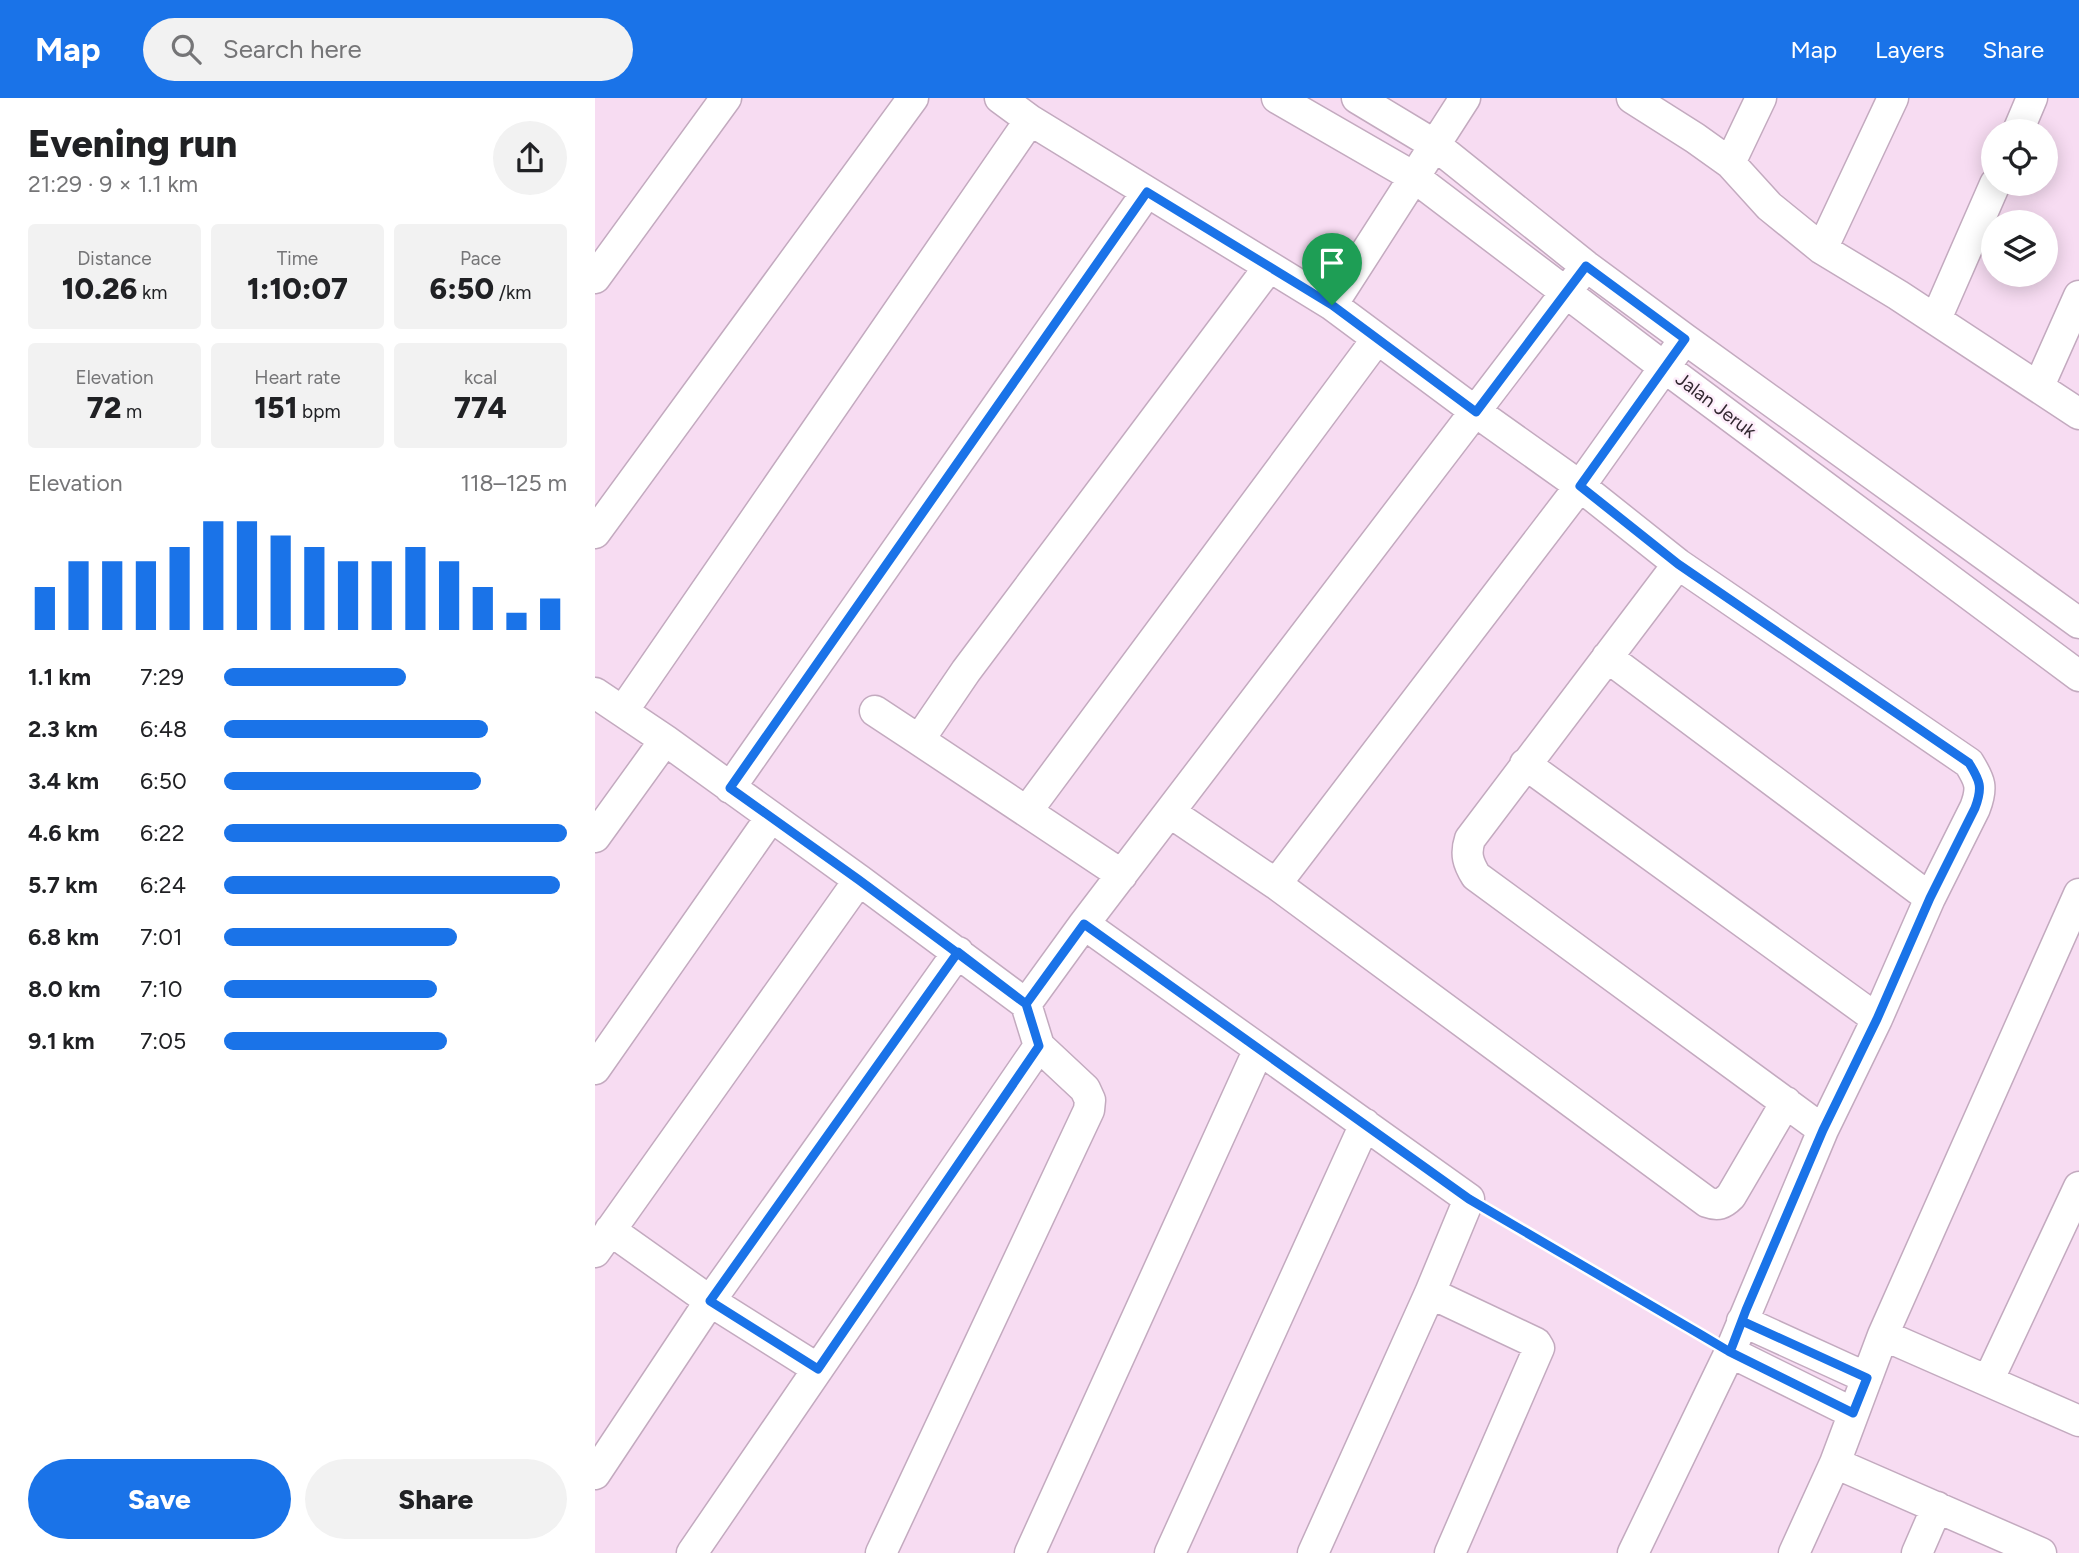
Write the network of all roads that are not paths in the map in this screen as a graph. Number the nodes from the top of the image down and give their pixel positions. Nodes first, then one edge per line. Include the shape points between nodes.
1 (726, 98) edge
2 (913, 98) edge
3 (1000, 98) edge
4 (1277, 98) edge
5 (1357, 98) edge
6 (1465, 98) edge
7 (1632, 98) edge
8 (1761, 98) edge
9 (1893, 98) edge
10 (2032, 98) edge
11 (2023, 119) edge
12 (1030, 120) junction
13 (1435, 145) junction
14 (1730, 163) junction
15 (1414, 177) junction
16 (1147, 192) junction
17 (1990, 196) edge
18 (1822, 249) junction
19 (1586, 266) junction
20 (1269, 267) junction
21 (595, 278) edge
22 (1567, 293) junction
23 (2079, 296) edge
24 (1332, 305) junction
25 (1936, 320) junction
26 (1377, 339) junction
27 (1685, 339) junction
28 (2068, 354) edge
29 (1664, 367) junction
30 (2039, 386) junction
31 (1476, 412) junction
32 (2079, 414) edge
33 (1580, 486) junction
34 (595, 533) edge
35 (1678, 564) junction
36 (2079, 623) edge
37 (1607, 657) junction
38 (2079, 676) edge
39 (595, 693) edge
40 (623, 711) junction
41 (875, 711) dead end
42 (665, 740) junction
43 (919, 740) junction
44 (1525, 764) junction
45 (730, 788) junction
46 (1027, 811) junction
47 (1171, 813) junction
48 (771, 817) junction
49 (595, 837) edge
50 (1122, 875) junction
51 (859, 880) junction
52 (1276, 884) junction
53 (2079, 894) edge
54 (1930, 898) junction
55 (1084, 924) junction
56 (958, 952) junction
57 (1026, 1004) junction
58 (1877, 1019) junction
59 (1039, 1046) junction
60 (1259, 1049) junction
61 (595, 1069) edge
62 (1786, 1102) junction
63 (1365, 1124) junction
64 (1823, 1130) junction
65 (2079, 1187) edge
66 (603, 1241) edge
67 (1430, 1293) junction
68 (710, 1301) junction
69 (1742, 1321) junction
70 (1883, 1335) junction
71 (1730, 1352) junction
72 (818, 1369) junction
73 (1867, 1378) junction
74 (1988, 1381) junction
75 (1853, 1413) junction
76 (2079, 1421) edge
77 (1835, 1463) junction
78 (595, 1474) edge
79 (1937, 1507) junction
80 (1634, 1551) edge
81 (692, 1553) edge
82 (881, 1553) edge
83 (1030, 1553) edge
84 (1170, 1553) edge
85 (1313, 1553) edge
86 (1450, 1553) edge
87 (1794, 1553) edge
88 (1917, 1553) edge
89 (2041, 1553) edge

1 - 21 street
2 - 34 street
3 - 12 street
4 - 15 street, Jalan Jeruk
5 - 13 street, Jalan Jeruk
6 - 13 street
7 - 14 street
8 - 14 street
9 - 18 street
10 - 11 street
12 - 16 street
12 - 40 street
13 - 15 street
13 - 19 street, Jalan Jeruk
14 - 18 street via 1769,206
15 - 22 street, Jalan Jeruk
15 - 24 street
16 - 20 street
16 - 45 street
17 - 25 street
18 - 25 street
19 - 22 street
19 - 27 street, Jalan Jeruk
20 - 24 street
20 - 43 street
22 - 29 street, Jalan Jeruk
22 - 31 street
23 - 28 street
24 - 26 street
25 - 30 street
26 - 31 street
26 - 46 street
27 - 29 street
27 - 36 street, Jalan Jeruk
28 - 30 street
29 - 33 street
29 - 38 street, Jalan Jeruk
30 - 32 street
31 - 33 street
31 - 47 street
33 - 35 street
33 - 52 street
35 - 37 street
35 - 54 street via 1969,763 1980,781 1980,795
37 - 44 street
37 - 54 street
39 - 40 street
40 - 42 street
41 - 43 street
42 - 45 street
42 - 49 street
43 - 46 street
44 - 58 street
44 - 62 street via 1470,839 1469,864 1476,876
45 - 48 street
46 - 50 street
47 - 50 street
47 - 52 street
48 - 51 street
48 - 61 street
50 - 55 street
51 - 56 street
51 - 66 street
52 - 62 street via 1707,1202 1716,1205 1731,1196
53 - 70 street
54 - 58 street
55 - 57 street
55 - 60 street
56 - 57 street
56 - 68 street
57 - 59 street
58 - 64 street
59 - 72 street
59 - 82 street via 1085,1089 1089,1111
60 - 63 street
60 - 83 street
62 - 64 street
63 - 67 street via 1469,1199
63 - 84 street
64 - 69 street
65 - 74 street
66 - 68 street
67 - 85 street
67 - 86 street via 1539,1348
68 - 72 street
68 - 78 street
69 - 71 street
69 - 73 street
70 - 73 street
70 - 74 street
71 - 75 street
71 - 80 street
72 - 81 street
73 - 75 street
74 - 76 street
75 - 77 street
77 - 79 street
77 - 87 street
79 - 88 street
79 - 89 street

